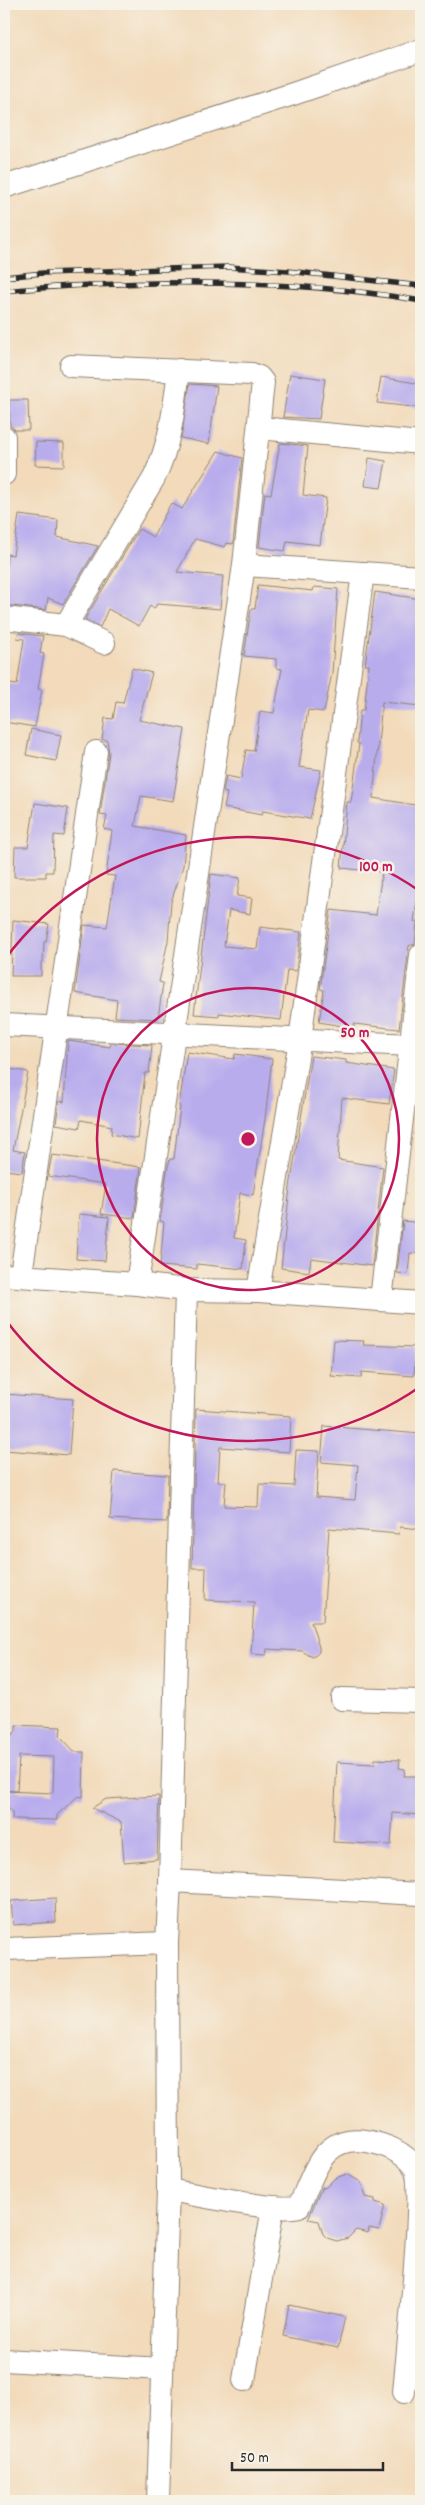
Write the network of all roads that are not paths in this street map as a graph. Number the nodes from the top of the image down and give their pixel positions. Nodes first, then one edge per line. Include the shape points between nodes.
1 (421, 50) edge
2 (4, 187) edge
3 (71, 366) dead end
4 (179, 370) junction
5 (259, 428) junction
6 (4, 437) edge
7 (421, 443) edge
8 (4, 474) edge
9 (244, 565) junction
10 (363, 573) junction
11 (421, 577) edge
12 (4, 618) edge
13 (66, 624) junction
14 (104, 643) dead end
15 (96, 752) dead end
16 (421, 955) edge
17 (4, 1025) edge
18 (55, 1028) junction
19 (173, 1033) junction
20 (300, 1040) junction
21 (412, 1045) junction
22 (12, 1275) edge
23 (137, 1284) junction
24 (186, 1290) junction
25 (258, 1291) junction
26 (381, 1300) junction
27 (421, 1303) edge
28 (342, 1699) dead end
29 (421, 1701) edge
30 (170, 1881) junction
31 (421, 1894) edge
32 (167, 1943) junction
33 (4, 1949) edge
34 (168, 2190) junction
35 (273, 2207) junction
36 (4, 2360) edge
37 (162, 2369) junction
38 (244, 2380) dead end
39 (404, 2392) dead end
40 (158, 2501) edge

1 - 2 street
3 - 4 street
4 - 5 street via 260,377 263,382
4 - 13 street via 166,454
5 - 7 street
5 - 9 street
6 - 8 street
9 - 10 street
9 - 19 street
10 - 11 street
10 - 20 street
12 - 13 street
13 - 14 street
15 - 18 street
16 - 21 street
17 - 18 street
18 - 19 street
18 - 22 street
19 - 20 street
19 - 23 street
20 - 21 street
20 - 25 street
21 - 26 street
22 - 23 street
23 - 24 street
24 - 25 street
24 - 30 street
25 - 26 street
26 - 27 street
28 - 29 street
30 - 31 street
30 - 32 street
32 - 33 street
32 - 34 street
34 - 35 street
34 - 37 street
35 - 38 street
35 - 39 street via 299,2206 314,2169 325,2154 339,2144 360,2140 377,2142 400,2153 416,2169 420,2203
36 - 37 street
37 - 40 street

